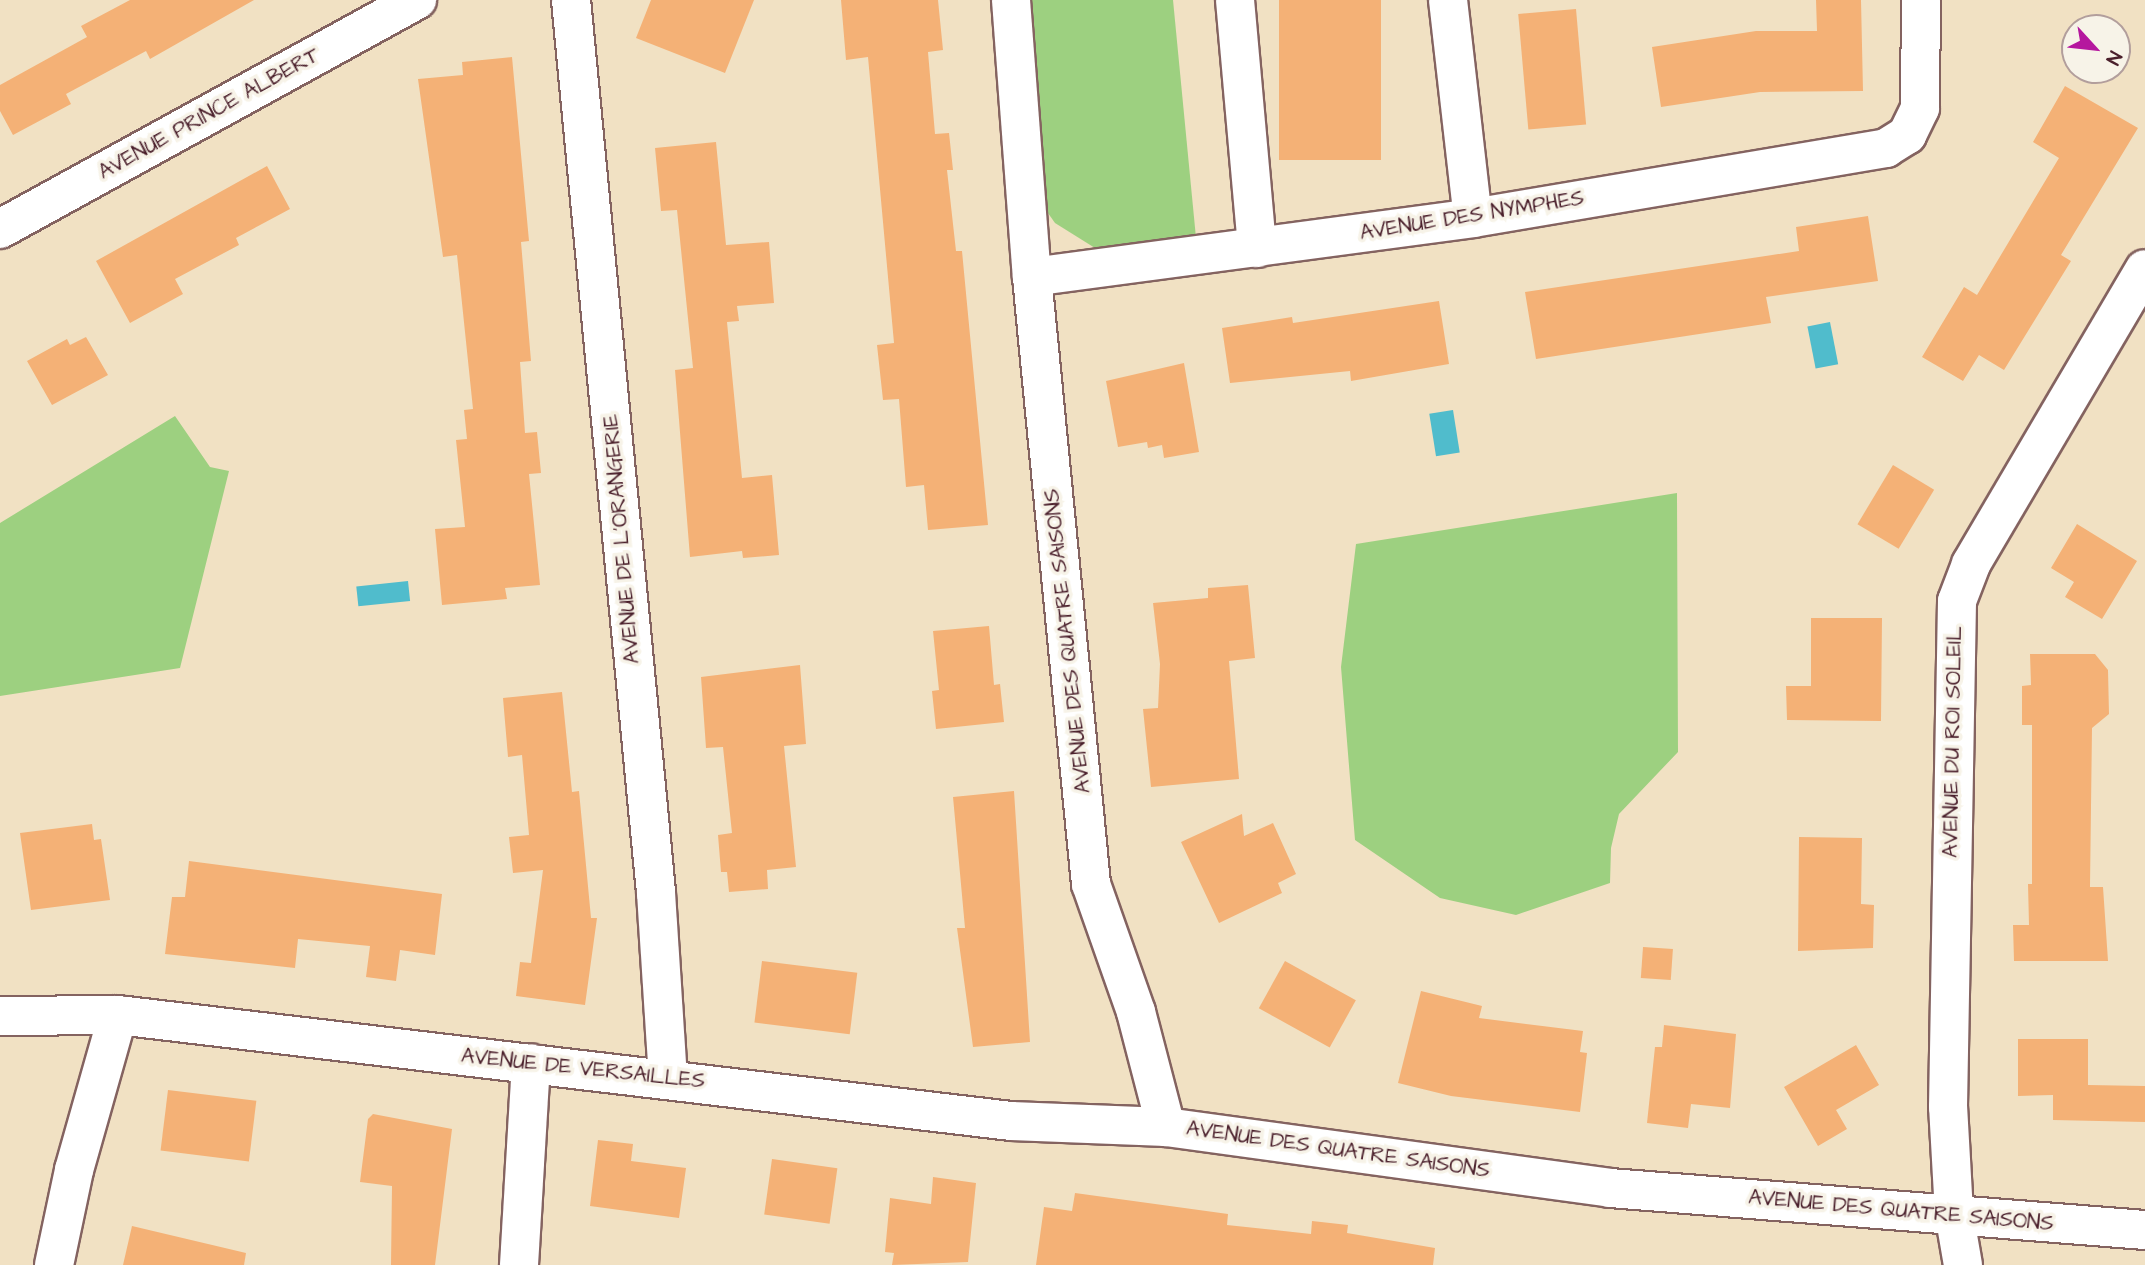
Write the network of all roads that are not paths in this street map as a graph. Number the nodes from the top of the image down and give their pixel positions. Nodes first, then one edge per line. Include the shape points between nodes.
1 (417, 0) edge
2 (571, 0) edge
3 (1011, 0) edge
4 (1235, 0) edge
5 (1448, 0) edge
6 (1921, 0) edge
7 (1473, 218) junction
8 (0, 229) edge
9 (1257, 248) junction
10 (2145, 269) edge
11 (1032, 277) junction
12 (118, 1015) junction
13 (0, 1016) edge
14 (531, 1063) junction
15 (668, 1078) junction
16 (1166, 1127) junction
17 (1954, 1213) junction
18 (2145, 1230) edge
19 (54, 1265) edge
20 (519, 1265) edge
21 (1963, 1265) edge

1 - 8 street, AVENUE PRINCE ALBERT
2 - 15 street, AVENUE DE L'ORANGERIE via 656,893
3 - 11 street, AVENUE DES QUATRE SAISONS
4 - 9 street
5 - 7 street
6 - 7 street, AVENUE DES NYMPHES via 1920,108 1907,135 1886,148
7 - 9 street, AVENUE DES NYMPHES
9 - 11 street, AVENUE DES NYMPHES
10 - 17 street, AVENUE DU ROI SOLEIL via 1971,564 1957,601 1948,1107
11 - 16 street, AVENUE DES QUATRE SAISONS via 1091,884 1136,1012
12 - 13 street, AVENUE DE VERSAILLES
12 - 14 street, AVENUE DE VERSAILLES
12 - 19 street via 74,1170
14 - 15 street, AVENUE DE VERSAILLES
14 - 20 street
15 - 16 street, AVENUE DE VERSAILLES via 1011,1121
16 - 17 street, AVENUE DES QUATRE SAISONS via 1611,1188
17 - 18 street, AVENUE DES QUATRE SAISONS
17 - 21 street, AVENUE DU ROI SOLEIL

